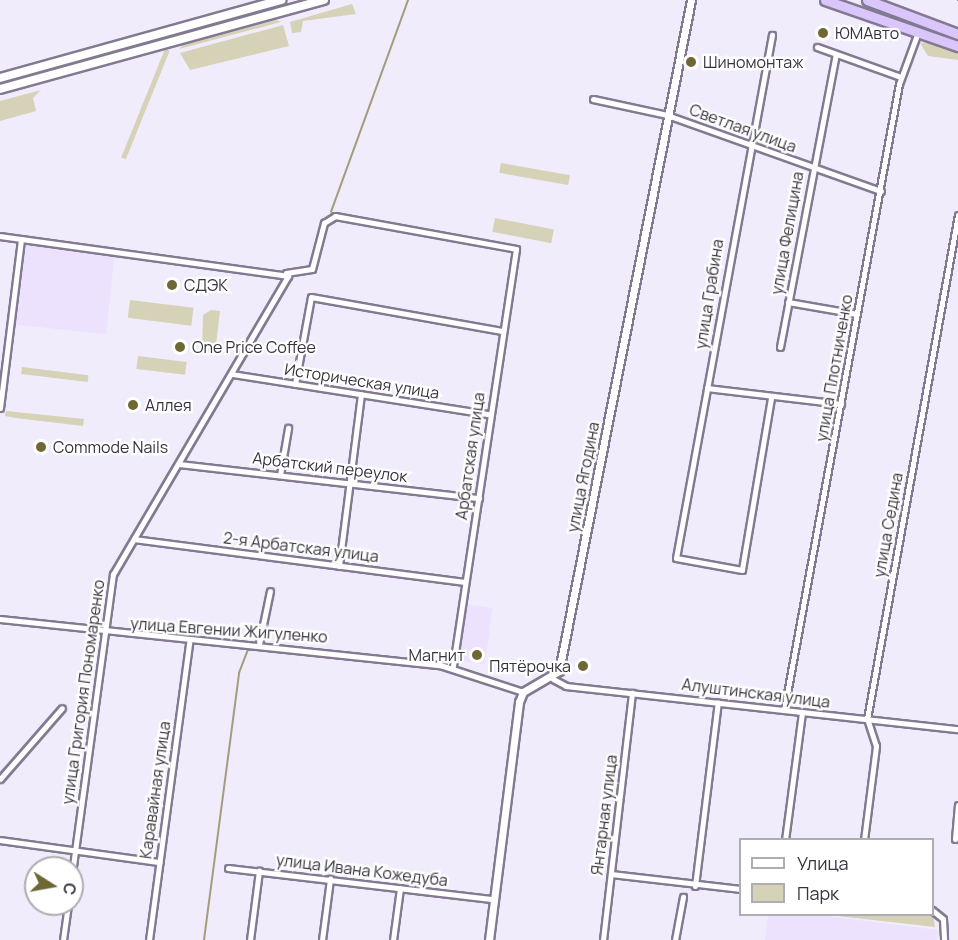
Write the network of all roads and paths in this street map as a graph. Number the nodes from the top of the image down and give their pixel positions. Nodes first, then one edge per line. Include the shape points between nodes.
1 (324, 0) edge
2 (691, 0) edge
3 (825, 0) edge
4 (867, 0) edge
5 (278, 1) edge
6 (229, 15) junction
7 (235, 26) junction
8 (918, 32) junction
9 (958, 34) edge
10 (772, 35) dead end
11 (958, 46) edge
12 (817, 47) dead end
13 (836, 54) junction
14 (902, 76) junction
15 (0, 78) edge
16 (0, 89) edge
17 (593, 99) dead end
18 (667, 115) junction
19 (749, 143) junction
20 (812, 168) junction
21 (881, 191) junction
22 (958, 214) edge
23 (0, 236) edge
24 (21, 239) junction
25 (287, 274) junction
26 (788, 302) junction
27 (857, 314) junction
28 (502, 331) junction
29 (780, 347) dead end
30 (232, 374) junction
31 (295, 384) junction
32 (707, 388) junction
33 (361, 394) junction
34 (771, 398) junction
35 (841, 404) junction
36 (0, 408) edge
37 (488, 414) junction
38 (288, 428) dead end
39 (179, 464) junction
40 (280, 475) junction
41 (350, 483) junction
42 (478, 498) junction
43 (134, 539) junction
44 (339, 566) junction
45 (465, 582) junction
46 (270, 591) dead end
47 (0, 619) edge
48 (105, 633) junction
49 (189, 643) junction
50 (259, 644) junction
51 (453, 668) junction
52 (553, 679) junction
53 (523, 692) junction
54 (632, 693) junction
55 (718, 702) junction
56 (62, 708) dead end
57 (784, 710) junction
58 (802, 712) junction
59 (867, 719) junction
60 (958, 729) edge
61 (0, 779) edge
62 (958, 805) edge
63 (785, 838) edge
64 (864, 838) edge
65 (0, 840) edge
66 (955, 840) dead end
67 (75, 852) junction
68 (74, 856) edge
69 (159, 862) junction
70 (228, 867) dead end
71 (259, 871) junction
72 (611, 874) junction
73 (330, 879) junction
74 (695, 886) junction
75 (400, 888) junction
76 (739, 889) edge
77 (683, 897) dead end
78 (493, 899) junction
79 (934, 911) edge
80 (66, 916) edge
81 (63, 940) edge
82 (149, 940) edge
83 (250, 940) edge
84 (322, 940) edge
85 (393, 940) edge
86 (489, 940) edge
87 (603, 940) edge
88 (675, 940) edge
89 (944, 940) edge

1 - 7 main road
2 - 18 street, улица Ягодина
3 - 8 highway
4 - 9 highway
5 - 6 main road
6 - 7 main road
6 - 15 main road
7 - 16 main road
8 - 11 highway
8 - 14 street, улица Плотниченко
10 - 19 street, улица Грабина
12 - 13 street
13 - 14 street
13 - 20 street, улица Фелицина
14 - 21 street, улица Плотниченко
17 - 18 street, Светлая улица
18 - 19 street, Светлая улица
18 - 52 street, улица Ягодина via 559,671
19 - 20 street, Светлая улица
19 - 32 street, улица Грабина
20 - 21 street, Светлая улица
20 - 26 street, улица Фелицина
21 - 27 street, улица Плотниченко
22 - 59 street, улица Седина
23 - 24 street
24 - 25 street
24 - 36 street
25 - 28 street, Арбатская улица via 312,268 324,223 335,216 516,249
25 - 30 street, улица Григория Пономаренко
26 - 27 street
26 - 29 street, улица Фелицина
27 - 35 street, улица Плотниченко
28 - 31 street via 311,297
28 - 37 street, Арбатская улица
30 - 31 street, Историческая улица
30 - 39 street, улица Григория Пономаренко
31 - 33 street, Историческая улица
32 - 34 street
32 - 34 street, улица Грабина via 676,558 742,570
33 - 37 street, Историческая улица
33 - 41 street
34 - 35 street
35 - 57 street, улица Плотниченко
37 - 42 street, Арбатская улица
38 - 40 street
39 - 40 street, Арбатский переулок
39 - 43 street, улица Григория Пономаренко
40 - 41 street, Арбатский переулок
41 - 42 street, Арбатский переулок
41 - 44 street
42 - 45 street, Арбатская улица
43 - 44 street, 2-я Арбатская улица
43 - 48 street, улица Григория Пономаренко via 114,574
44 - 45 street, 2-я Арбатская улица
45 - 51 street, Арбатская улица
46 - 50 street
47 - 48 street, улица Евгении Жигуленко
48 - 49 street, улица Евгении Жигуленко
48 - 67 street, улица Григория Пономаренко
49 - 50 street, улица Евгении Жигуленко
49 - 69 street, Каравайная улица
50 - 51 street, улица Евгении Жигуленко
51 - 53 street, улица Евгении Жигуленко
52 - 53 street
52 - 54 street, Алуштинская улица via 567,686
53 - 78 street
54 - 55 street, Алуштинская улица
54 - 72 street, Янтарная улица
55 - 57 street, Алуштинская улица
55 - 74 street
56 - 61 street
57 - 58 street, Алуштинская улица
58 - 59 street, Алуштинская улица
58 - 63 street
59 - 60 street, Алуштинская улица
59 - 64 street, улица Седина via 876,746
62 - 66 street
65 - 67 street
67 - 68 street, улица Григория Пономаренко
67 - 69 street
69 - 82 street, Каравайная улица
70 - 71 street, улица Ивана Кожедуба
71 - 73 street, улица Ивана Кожедуба
71 - 83 street
72 - 74 street
72 - 87 street, Янтарная улица
73 - 75 street, улица Ивана Кожедуба
73 - 84 street
74 - 76 street
75 - 78 street, улица Ивана Кожедуба
75 - 85 street
77 - 88 street
78 - 86 street
79 - 89 street via 943,919
80 - 81 street

